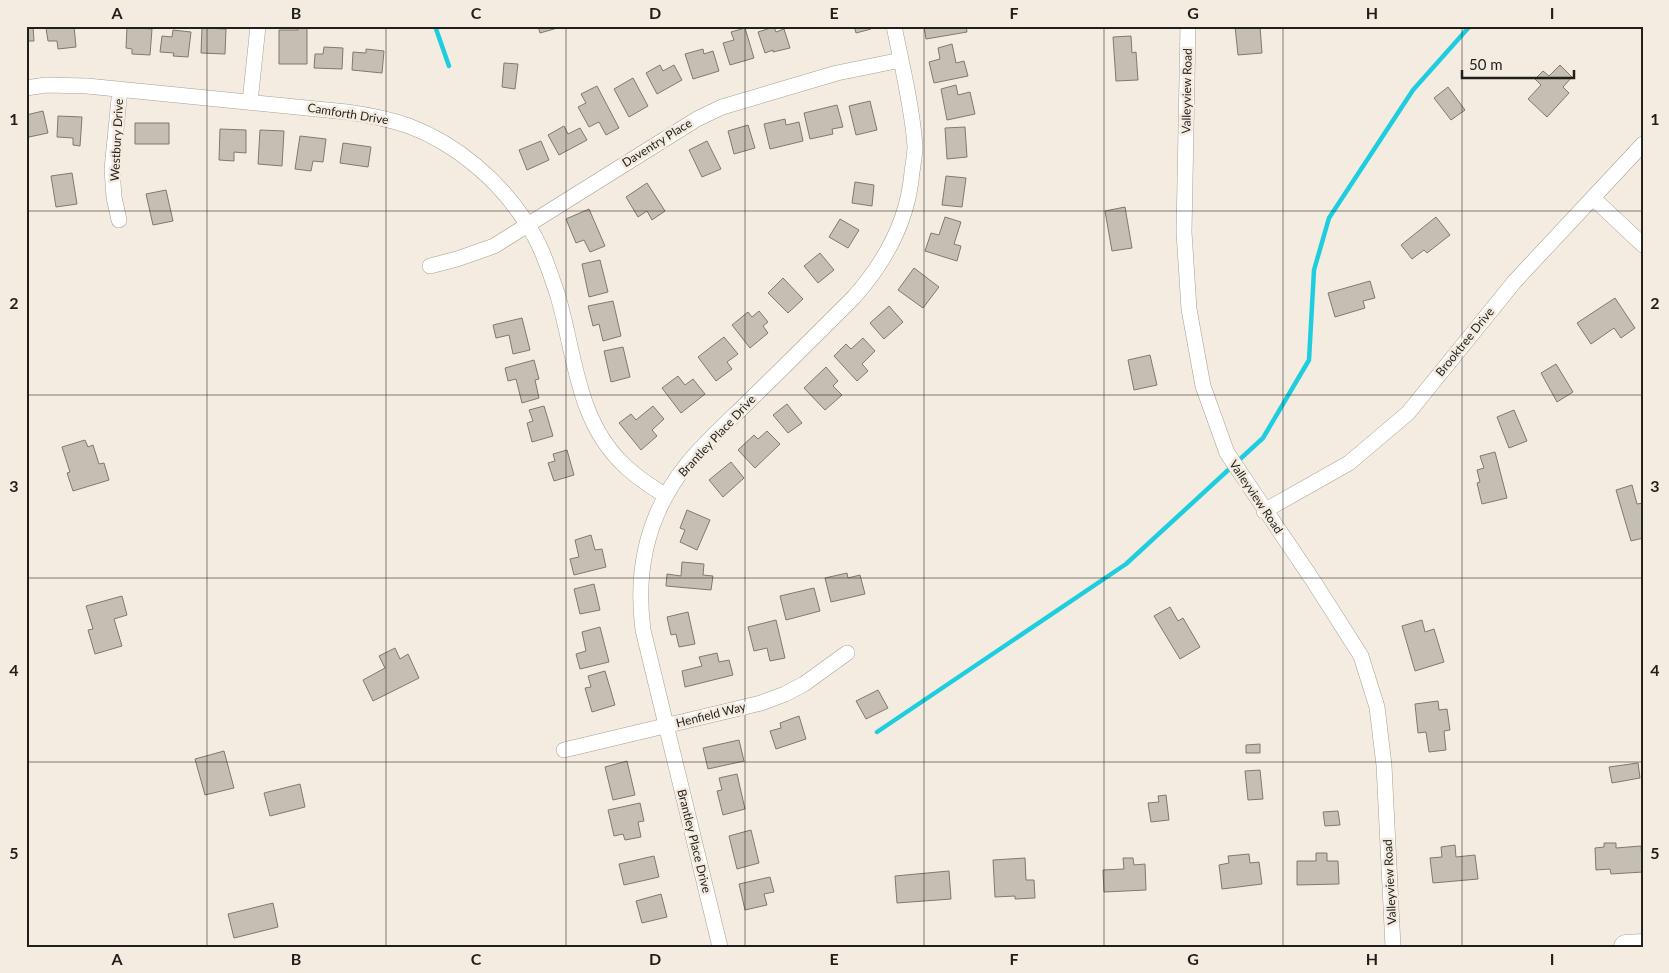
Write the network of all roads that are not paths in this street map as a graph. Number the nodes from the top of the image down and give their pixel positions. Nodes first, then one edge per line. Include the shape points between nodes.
1 (258, 26) edge
2 (894, 26) edge
3 (1188, 26) edge
4 (901, 60) junction
5 (26, 88) edge
6 (120, 89) junction
7 (250, 102) junction
8 (1643, 144) edge
9 (1593, 198) junction
10 (119, 220) dead end
11 (527, 224) junction
12 (1643, 245) edge
13 (430, 266) dead end
14 (666, 496) junction
15 (1264, 511) junction
16 (847, 653) dead end
17 (666, 726) junction
18 (564, 750) dead end
19 (1643, 946) edge
20 (720, 947) edge
21 (1393, 947) edge
22 (1626, 947) edge

1 - 7 street
2 - 4 street, Brantley Place Drive
3 - 15 street, Valleyview Road via 1184,232 1189,309 1202,386 1227,453
4 - 11 street, Daventry Place via 837,73 722,107 697,118
4 - 14 street, Brantley Place Drive via 915,148 911,192 898,234 870,279 689,462
5 - 6 street, Camforth Drive via 46,85
6 - 7 street, Camforth Drive
6 - 10 street, Westbury Drive via 112,169
7 - 11 street, Camforth Drive via 347,112 409,126 444,143 478,166 506,195
8 - 9 street, Brooktree Drive
9 - 12 street
9 - 15 street, Brooktree Drive via 1516,281 1408,413 1349,463
11 - 13 street, Daventry Place via 494,246
11 - 14 street, Camforth Drive via 557,294 589,414 622,463
14 - 17 street, Brantley Place Drive via 646,545 640,581 643,630
15 - 21 street, Valleyview Road via 1361,656 1377,707 1384,765
16 - 17 street, Henfield Way via 785,694
17 - 18 street, Henfield Way
17 - 20 street, Brantley Place Drive
19 - 22 main road

